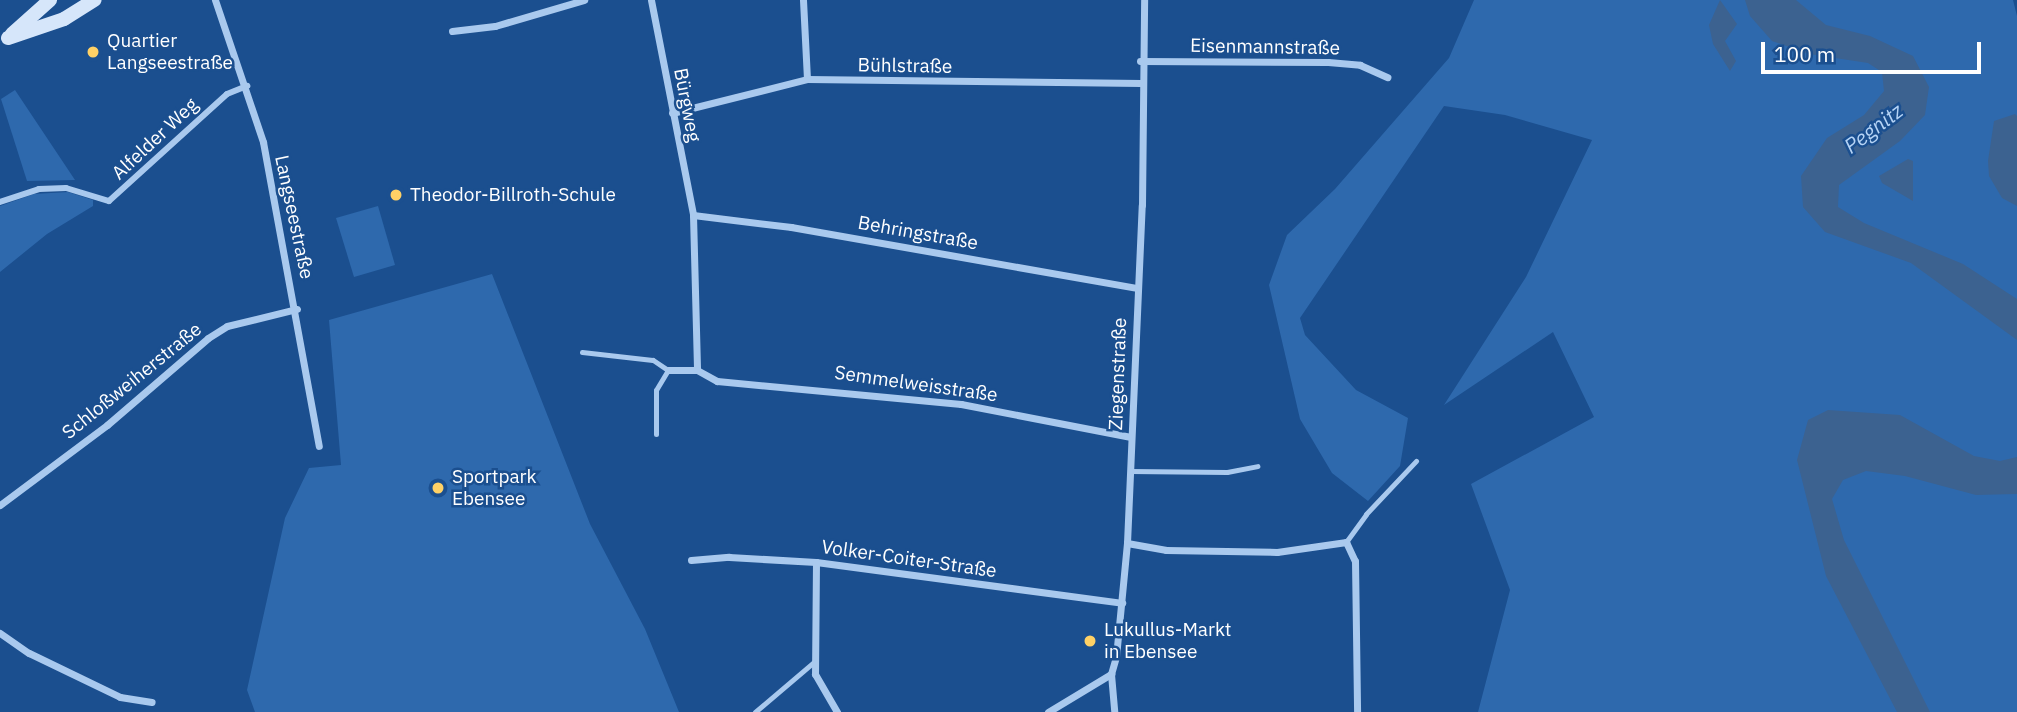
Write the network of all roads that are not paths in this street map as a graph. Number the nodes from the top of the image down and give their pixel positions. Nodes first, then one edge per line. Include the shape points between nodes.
1 (50, 0) edge
2 (94, 0) edge
3 (215, 0) edge
4 (584, 0) edge
5 (651, 0) edge
6 (803, 0) edge
7 (1144, 0) edge
8 (452, 31) dead end
9 (4, 40) edge
10 (1140, 61) junction
11 (1387, 77) dead end
12 (807, 79) junction
13 (1141, 83) junction
14 (247, 86) junction
15 (672, 113) junction
16 (0, 202) edge
17 (693, 215) junction
18 (1138, 288) junction
19 (297, 309) junction
20 (582, 352) dead end
21 (668, 370) junction
22 (697, 370) junction
23 (656, 434) dead end
24 (1131, 437) junction
25 (319, 446) dead end
26 (1416, 461) dead end
27 (1257, 466) dead end
28 (1130, 471) junction
29 (0, 505) edge
30 (1346, 542) junction
31 (1127, 543) junction
32 (691, 560) dead end
33 (816, 562) junction
34 (1122, 604) junction
35 (0, 633) edge
36 (815, 661) junction
37 (1111, 674) junction
38 (152, 702) dead end
39 (755, 712) edge
40 (837, 712) edge
41 (1048, 712) edge
42 (1114, 712) edge
43 (1357, 712) edge

1 - 9 main road
2 - 9 main road via 64,19
3 - 14 street, Langseestraße
4 - 8 street via 495,26
5 - 15 street, Bürgweg
6 - 12 street
7 - 10 street, Ziegenstraße
10 - 11 street, Eisenmannstraße via 1328,62 1360,65
10 - 13 street, Ziegenstraße
12 - 13 street, Bühlstraße
12 - 15 street, Bühlstraße
13 - 18 street, Ziegenstraße
14 - 16 street, Alfelder Weg via 227,94 109,201 65,188 15,194
14 - 19 street, Langseestraße
15 - 17 street, Bürgweg
17 - 18 street, Behringstraße via 791,227
17 - 22 street
18 - 24 street, Ziegenstraße
19 - 25 street, Langseestraße via 311,421
19 - 29 street, Schloßweiherstraße via 227,327 208,338 107,425
20 - 21 lane via 653,360
21 - 22 street, Semmelweisstraße
21 - 23 lane via 656,390
22 - 24 street, Semmelweisstraße via 717,381 925,399
24 - 28 street, Ziegenstraße
26 - 30 lane
27 - 28 lane via 1227,471
28 - 31 street, Ziegenstraße
30 - 31 street via 1276,552 1166,550
30 - 43 street via 1355,561
31 - 34 street, Ziegenstraße
32 - 33 street, Volker-Coiter-Straße via 729,557
33 - 34 street, Volker-Coiter-Straße
33 - 36 street
34 - 37 street, Ziegenstraße
35 - 38 street via 29,653 120,696
36 - 39 lane
36 - 40 street via 815,674
37 - 41 street
37 - 42 street, Ziegenstraße

